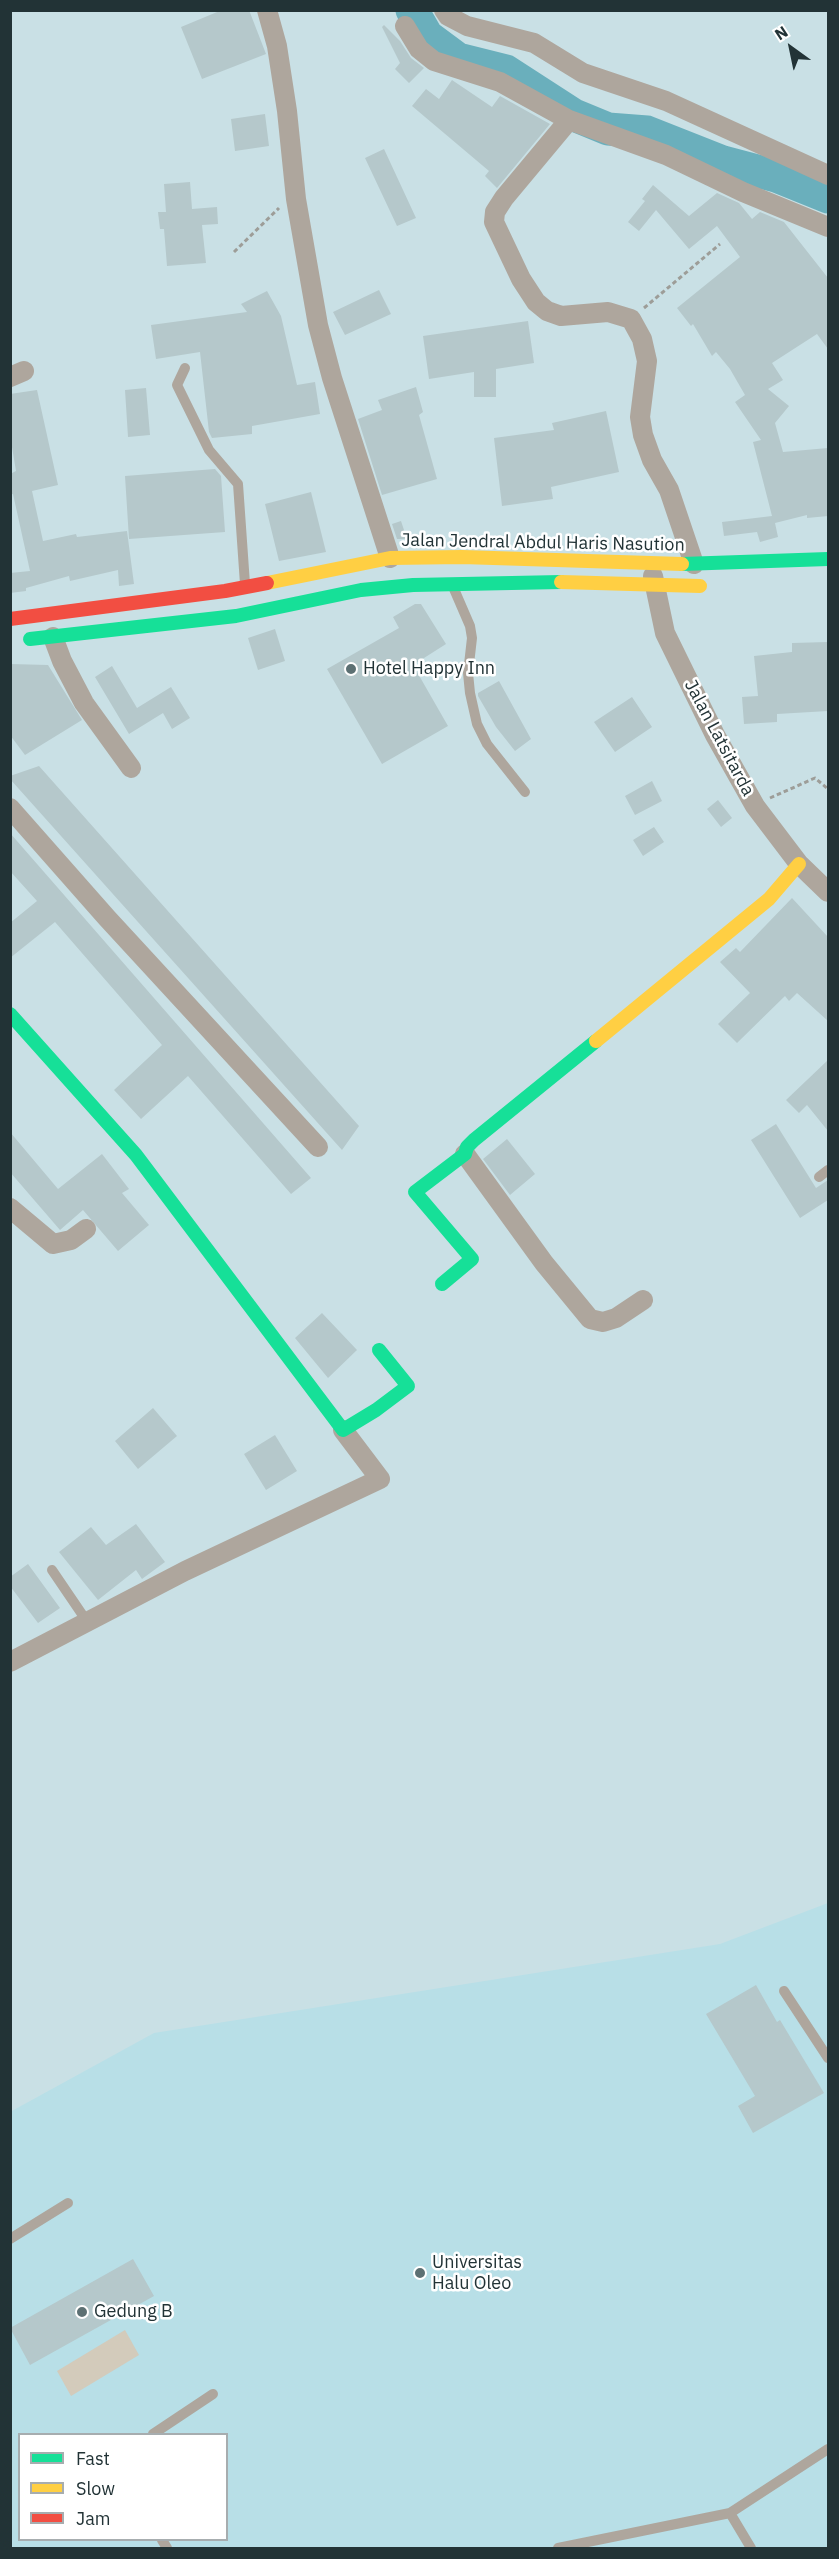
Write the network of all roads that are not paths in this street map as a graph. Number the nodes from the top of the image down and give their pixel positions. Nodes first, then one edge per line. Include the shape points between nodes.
1 (267, 10) edge
2 (444, 10) edge
3 (405, 26) dead end
4 (569, 120) junction
5 (828, 175) edge
6 (828, 227) edge
7 (185, 368) dead end
8 (390, 558) junction
9 (828, 560) edge
10 (651, 563) junction
11 (694, 564) junction
12 (451, 583) junction
13 (654, 586) junction
14 (717, 586) dead end
15 (245, 588) junction
16 (10, 619) edge
17 (52, 637) junction
18 (21, 640) dead end
19 (131, 768) dead end
20 (525, 792) dead end
21 (10, 808) edge
22 (799, 864) junction
23 (828, 892) edge
24 (10, 1014) edge
25 (318, 1147) dead end
26 (465, 1154) junction
27 (10, 1208) edge
28 (86, 1229) dead end
29 (442, 1284) dead end
30 (643, 1300) dead end
31 (379, 1350) dead end
32 (343, 1430) junction
33 (52, 1570) dead end
34 (88, 1623) junction
35 (10, 1662) edge
36 (784, 1991) dead end
37 (828, 2058) edge
38 (68, 2203) dead end
39 (10, 2239) edge
40 (213, 2394) dead end
41 (154, 2433) edge
42 (828, 2449) edge
43 (730, 2513) junction
44 (558, 2548) edge
45 (751, 2548) edge

1 - 8 street via 277,46 296,199 320,335
2 - 5 street via 467,26 534,43 583,73 666,101
3 - 4 street via 419,49 434,61 500,82
4 - 6 street via 666,155
4 - 11 street via 504,198 494,222 521,279 547,311 561,316 608,312 631,319 642,339 647,361 640,417 643,435 669,490
7 - 15 lane via 177,385 209,450 238,484
8 - 10 main road, Jalan Jendral Abdul Haris Nasution
8 - 15 main road, Jalan Jendral Abdul Haris Nasution
9 - 11 main road, Jalan Jendral Abdul Haris Nasution
10 - 11 main road, Jalan Jendral Abdul Haris Nasution
10 - 13 street, Jalan Latsitarda
12 - 13 main road
12 - 17 main road via 361,590 236,616
12 - 20 lane via 470,626 468,673 477,724 487,744
13 - 14 main road
13 - 22 street, Jalan Latsitarda via 665,633 715,735 756,806
15 - 16 main road, Jalan Jendral Abdul Haris Nasution
17 - 18 main road
17 - 19 street via 84,703
21 - 25 street
22 - 23 street, Jalan Latsitarda
22 - 26 main road via 769,899 474,1140
24 - 32 main road via 136,1155
26 - 29 main road via 415,1192 472,1259
26 - 30 street via 590,1319 603,1322 616,1318
27 - 28 street via 53,1244 71,1240
31 - 32 main road via 408,1386
32 - 34 street via 380,1479 185,1571
33 - 34 lane
34 - 35 street
36 - 37 lane
38 - 39 lane
40 - 41 lane
42 - 43 lane
43 - 44 lane
43 - 45 lane

